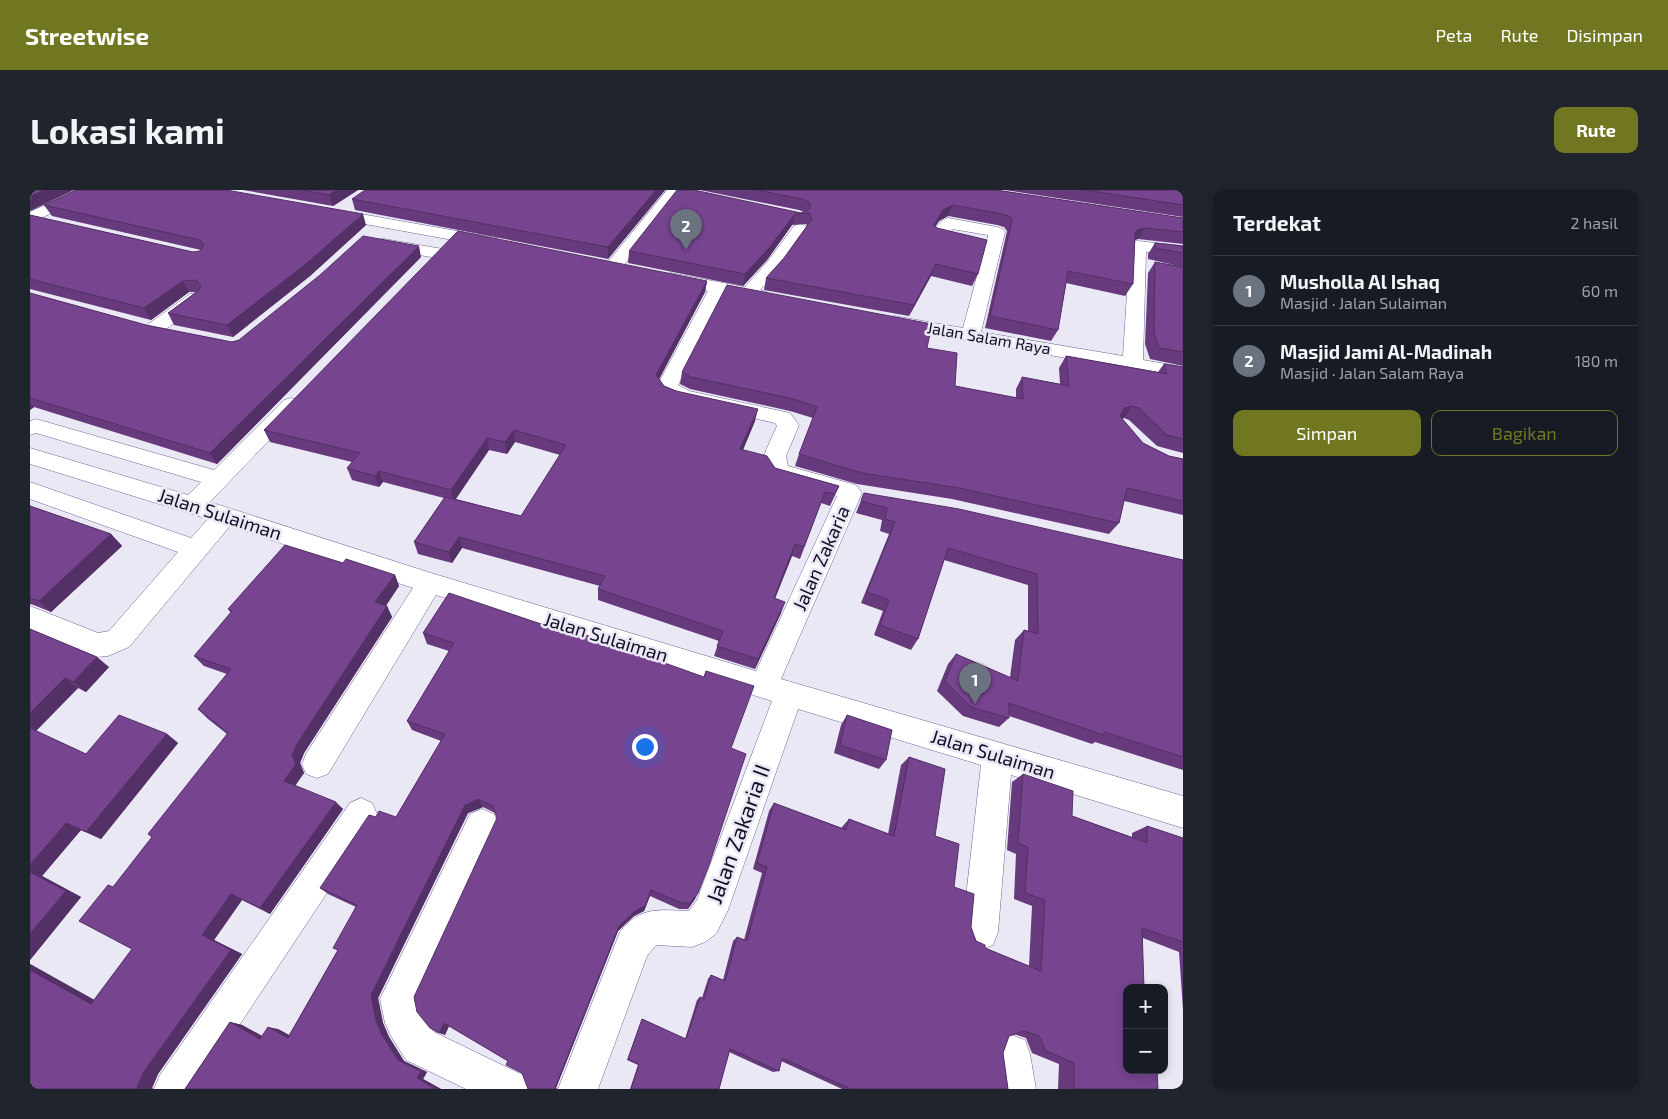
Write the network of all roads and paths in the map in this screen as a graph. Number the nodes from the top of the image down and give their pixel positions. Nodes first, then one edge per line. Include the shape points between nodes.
1 (90, 190) edge
2 (680, 192) edge
3 (353, 203) edge
4 (308, 209) edge
5 (335, 214) junction
6 (30, 218) edge
7 (796, 220) edge
8 (382, 222) junction
9 (59, 225) edge
10 (1139, 227) edge
11 (455, 234) junction
12 (511, 246) edge
13 (993, 247) dead end
14 (1183, 251) edge
15 (1138, 255) junction
16 (595, 262) edge
17 (614, 266) junction
18 (1156, 268) edge
19 (633, 270) edge
20 (652, 274) edge
21 (720, 288) junction
22 (749, 294) junction
23 (196, 298) edge
24 (778, 300) edge
25 (875, 318) edge
26 (135, 324) edge
27 (154, 329) junction
28 (173, 333) edge
29 (971, 335) junction
30 (1133, 363) junction
31 (1183, 373) edge
32 (305, 390) edge
33 (30, 428) edge
34 (30, 456) edge
35 (218, 479) junction
36 (30, 490) edge
37 (193, 505) junction
38 (225, 514) junction
39 (196, 549) junction
40 (430, 583) junction
41 (30, 617) edge
42 (777, 690) junction
43 (997, 756) junction
44 (317, 764) dead end
45 (1183, 812) edge
46 (361, 814) dead end
47 (482, 825) dead end
48 (980, 932) dead end
49 (174, 1089) edge
50 (509, 1089) edge
51 (578, 1089) edge

1 - 6 street
2 - 17 street
3 - 5 street
4 - 5 street
5 - 8 street
6 - 9 street
7 - 22 street via 774,265
8 - 11 street
8 - 11 street via 370,239 430,260
10 - 15 street
11 - 12 street
13 - 29 street
14 - 15 street
15 - 18 street
15 - 30 street
16 - 17 street
17 - 19 street
20 - 21 street
21 - 22 street
21 - 42 street, Jalan Zakaria via 667,386 683,396 782,418 788,425 773,460 775,468 859,494
22 - 24 street
23 - 27 street
25 - 29 street, Jalan Salam Raya
26 - 27 street
27 - 28 street
29 - 30 street, Jalan Salam Raya
30 - 31 street, Jalan Salam Raya
32 - 35 street
33 - 35 street via 36,426
34 - 37 street, Jalan Sulaiman
35 - 37 street
36 - 39 street
37 - 38 street, Jalan Sulaiman
38 - 39 street
38 - 40 street, Jalan Sulaiman
39 - 41 street via 118,639 108,644 97,645
40 - 42 street, Jalan Sulaiman
40 - 44 street
42 - 43 street, Jalan Sulaiman
42 - 51 street, Jalan Zakaria II via 711,910 704,922 692,929 653,927 641,934 633,945
43 - 45 street, Jalan Sulaiman
43 - 48 street
46 - 49 street
47 - 50 street via 400,999 404,1023 420,1046

